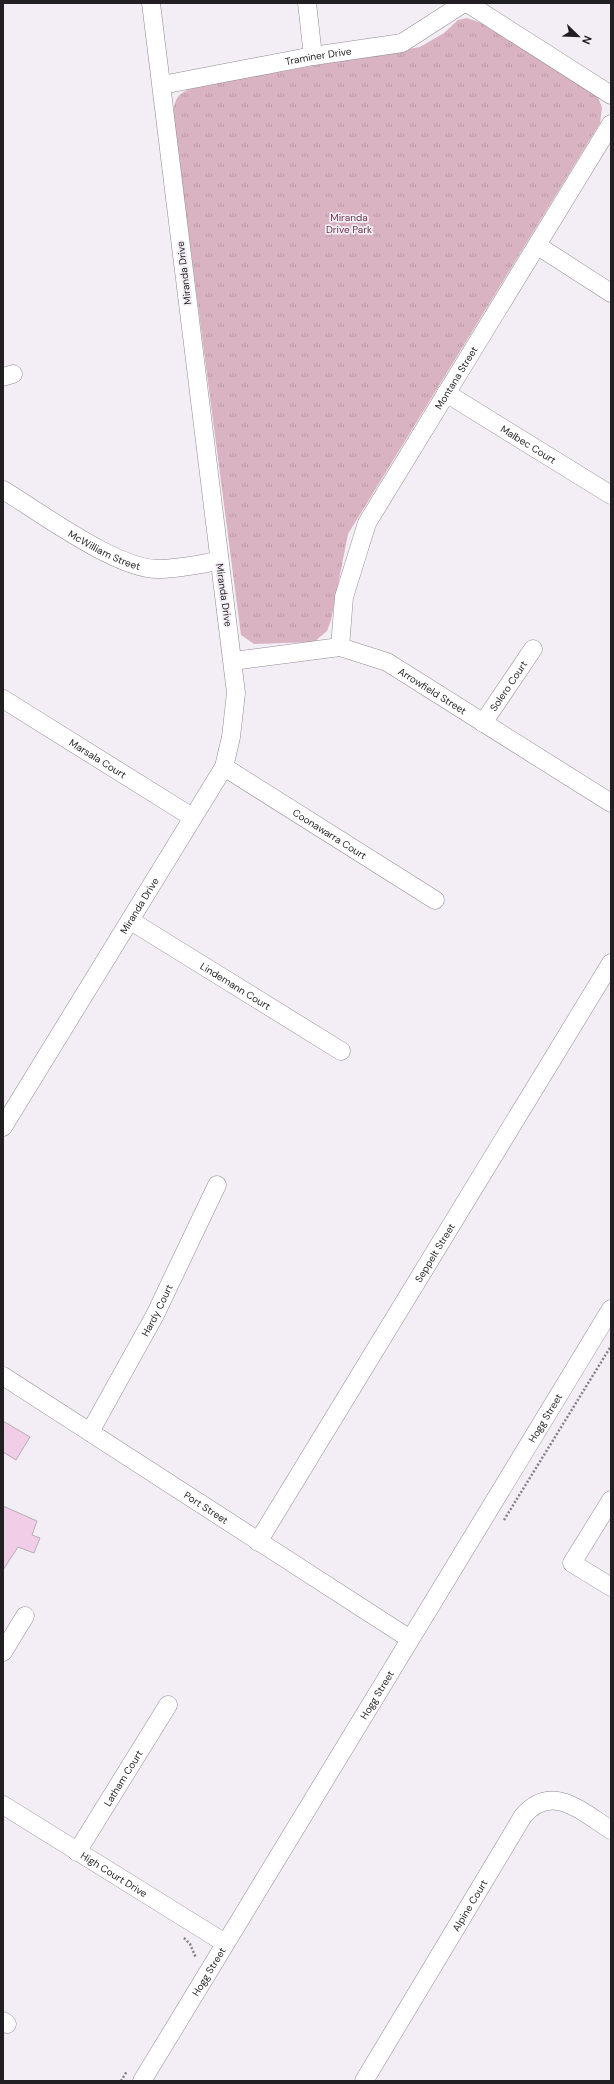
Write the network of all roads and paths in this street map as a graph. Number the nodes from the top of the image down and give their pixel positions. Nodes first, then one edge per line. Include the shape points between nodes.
1 (151, 3) edge
2 (307, 3) edge
3 (466, 3) edge
4 (313, 56) junction
5 (162, 85) junction
6 (611, 95) edge
7 (611, 124) edge
8 (538, 246) junction
9 (611, 293) edge
10 (446, 393) junction
11 (3, 490) edge
12 (611, 495) edge
13 (219, 562) junction
14 (340, 647) junction
15 (533, 649) dead end
16 (233, 661) junction
17 (3, 699) edge
18 (483, 723) junction
19 (224, 767) junction
20 (611, 803) edge
21 (192, 817) junction
22 (435, 900) dead end
23 (131, 921) junction
24 (611, 963) edge
25 (341, 1051) dead end
26 (3, 1127) edge
27 (216, 1185) dead end
28 (611, 1309) edge
29 (3, 1376) edge
30 (90, 1432) junction
31 (611, 1500) edge
32 (258, 1542) junction
33 (611, 1587) edge
34 (25, 1616) dead end
35 (410, 1639) junction
36 (3, 1652) edge
37 (168, 1705) dead end
38 (3, 1805) edge
39 (611, 1830) edge
40 (77, 1852) junction
41 (225, 1943) junction
42 (142, 2081) edge
43 (364, 2081) edge

1 - 5 street, Miranda Drive
2 - 4 street
3 - 4 street, Traminer Drive via 402,43
3 - 6 street
4 - 5 street, Traminer Drive
5 - 13 street, Miranda Drive
7 - 8 street, Montana Street
8 - 9 street
8 - 10 street, Montana Street
10 - 12 street, Malbec Court
10 - 14 street, Montana Street via 367,523 344,597
11 - 13 street, McWilliam Street via 95,546 135,565 158,569
13 - 16 street, Miranda Drive
14 - 16 street, Arrowfield Street
14 - 18 street, Arrowfield Street via 387,662
15 - 18 street, Solero Court
16 - 19 street, Miranda Drive via 236,693 231,737
17 - 21 street, Marsala Court
18 - 20 street, Arrowfield Street
19 - 21 street, Miranda Drive
19 - 22 street, Coonawarra Court
21 - 23 street, Miranda Drive
23 - 25 street, Lindemann Court
23 - 26 street, Miranda Drive
24 - 32 street, Seppelt Street
27 - 30 street, Hardy Court via 155,1315
28 - 35 street, Hogg Street
29 - 30 street, Port Street
30 - 32 street, Port Street
31 - 33 street via 572,1563
32 - 35 street, Port Street
34 - 36 street
35 - 41 street, Hogg Street
37 - 40 street, Latham Court
38 - 40 street, High Court Drive
39 - 43 street, Alpine Court via 568,1803 555,1800 541,1802 523,1816
40 - 41 street, High Court Drive
41 - 42 street, Hogg Street

